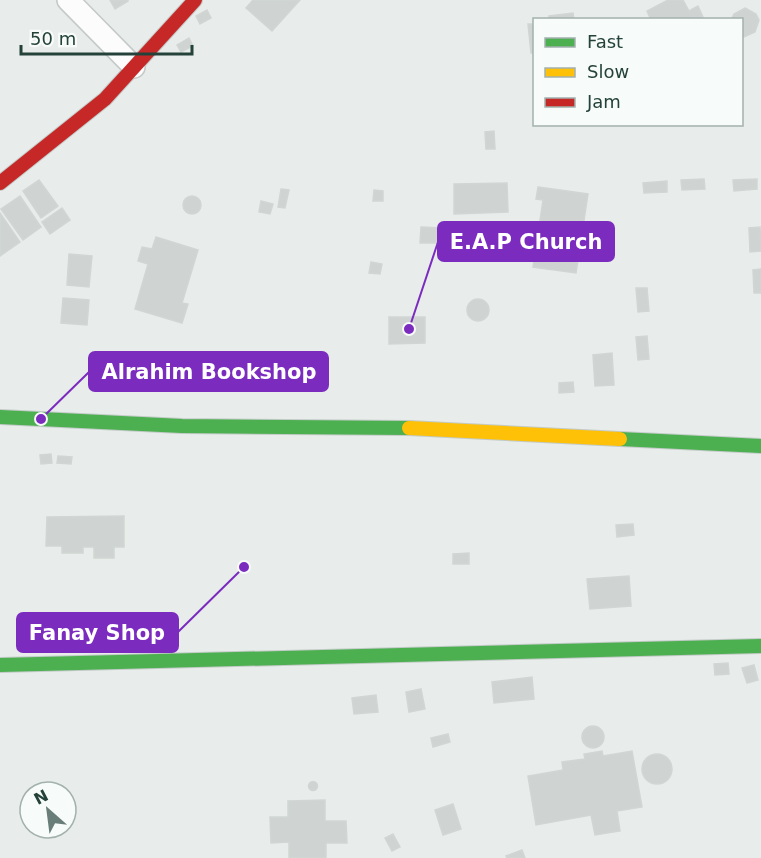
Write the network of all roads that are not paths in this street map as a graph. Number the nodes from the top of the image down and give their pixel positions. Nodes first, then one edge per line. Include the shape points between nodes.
1 (68, 0) edge
2 (195, 0) edge
3 (134, 67) junction
4 (0, 183) edge
5 (0, 417) edge
6 (761, 446) edge
7 (761, 646) edge
8 (0, 665) edge

1 - 3 street
2 - 3 street
3 - 4 street via 105,99
5 - 6 street via 182,426 408,428
7 - 8 street

